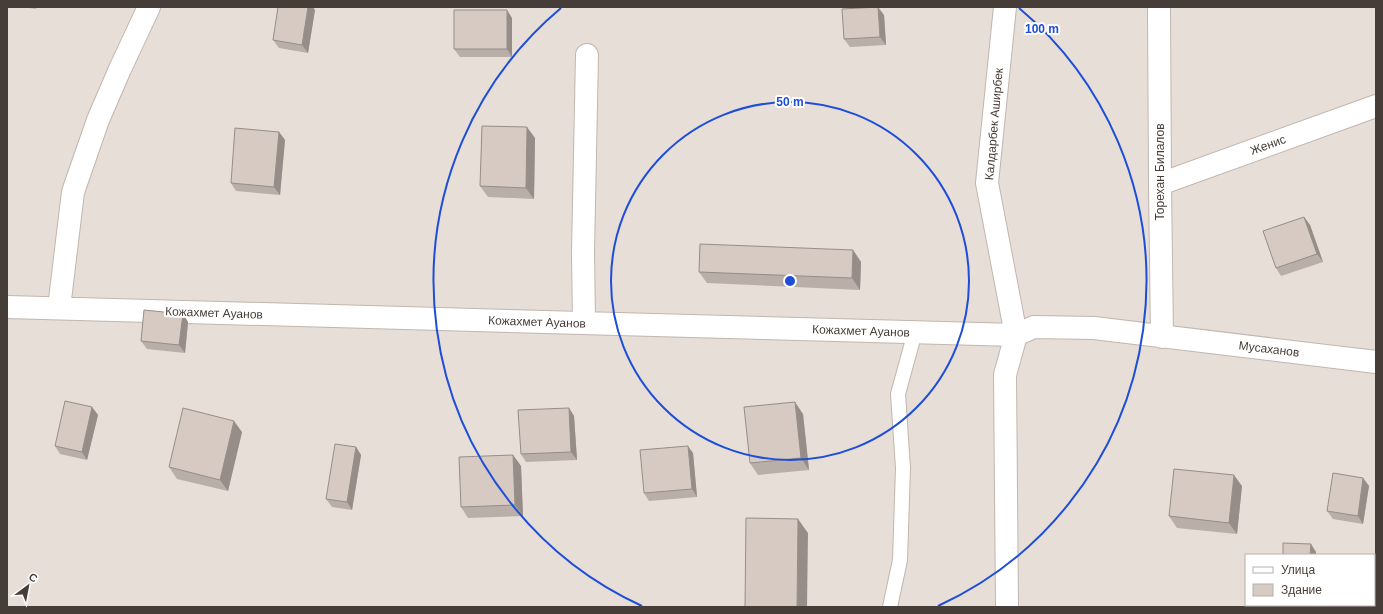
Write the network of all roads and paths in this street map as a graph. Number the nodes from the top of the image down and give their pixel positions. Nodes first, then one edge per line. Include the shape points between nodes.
1 (149, 7) edge
2 (1005, 7) edge
3 (1159, 7) edge
4 (588, 56) dead end
5 (1376, 106) edge
6 (1160, 184) junction
7 (7, 307) edge
8 (59, 308) junction
9 (584, 323) junction
10 (915, 332) junction
11 (1016, 335) junction
12 (1162, 337) junction
13 (1376, 362) edge
14 (890, 607) edge
15 (1007, 607) edge

1 - 8 street via 104,105 73,192
2 - 11 street, Калдарбек Аширбек via 988,183
3 - 6 street, Торехан Билалов
4 - 9 street via 583,252
5 - 6 street, Женис
6 - 12 street, Торехан Билалов
7 - 8 street, Кожахмет Ауанов
8 - 9 street, Кожахмет Ауанов
9 - 10 street, Кожахмет Ауанов
10 - 11 street, Кожахмет Ауанов
10 - 14 lane via 898,394 903,468 900,560
11 - 12 street, Мусаханов via 1034,327 1094,328
11 - 15 street via 1005,375
12 - 13 street, Мусаханов

